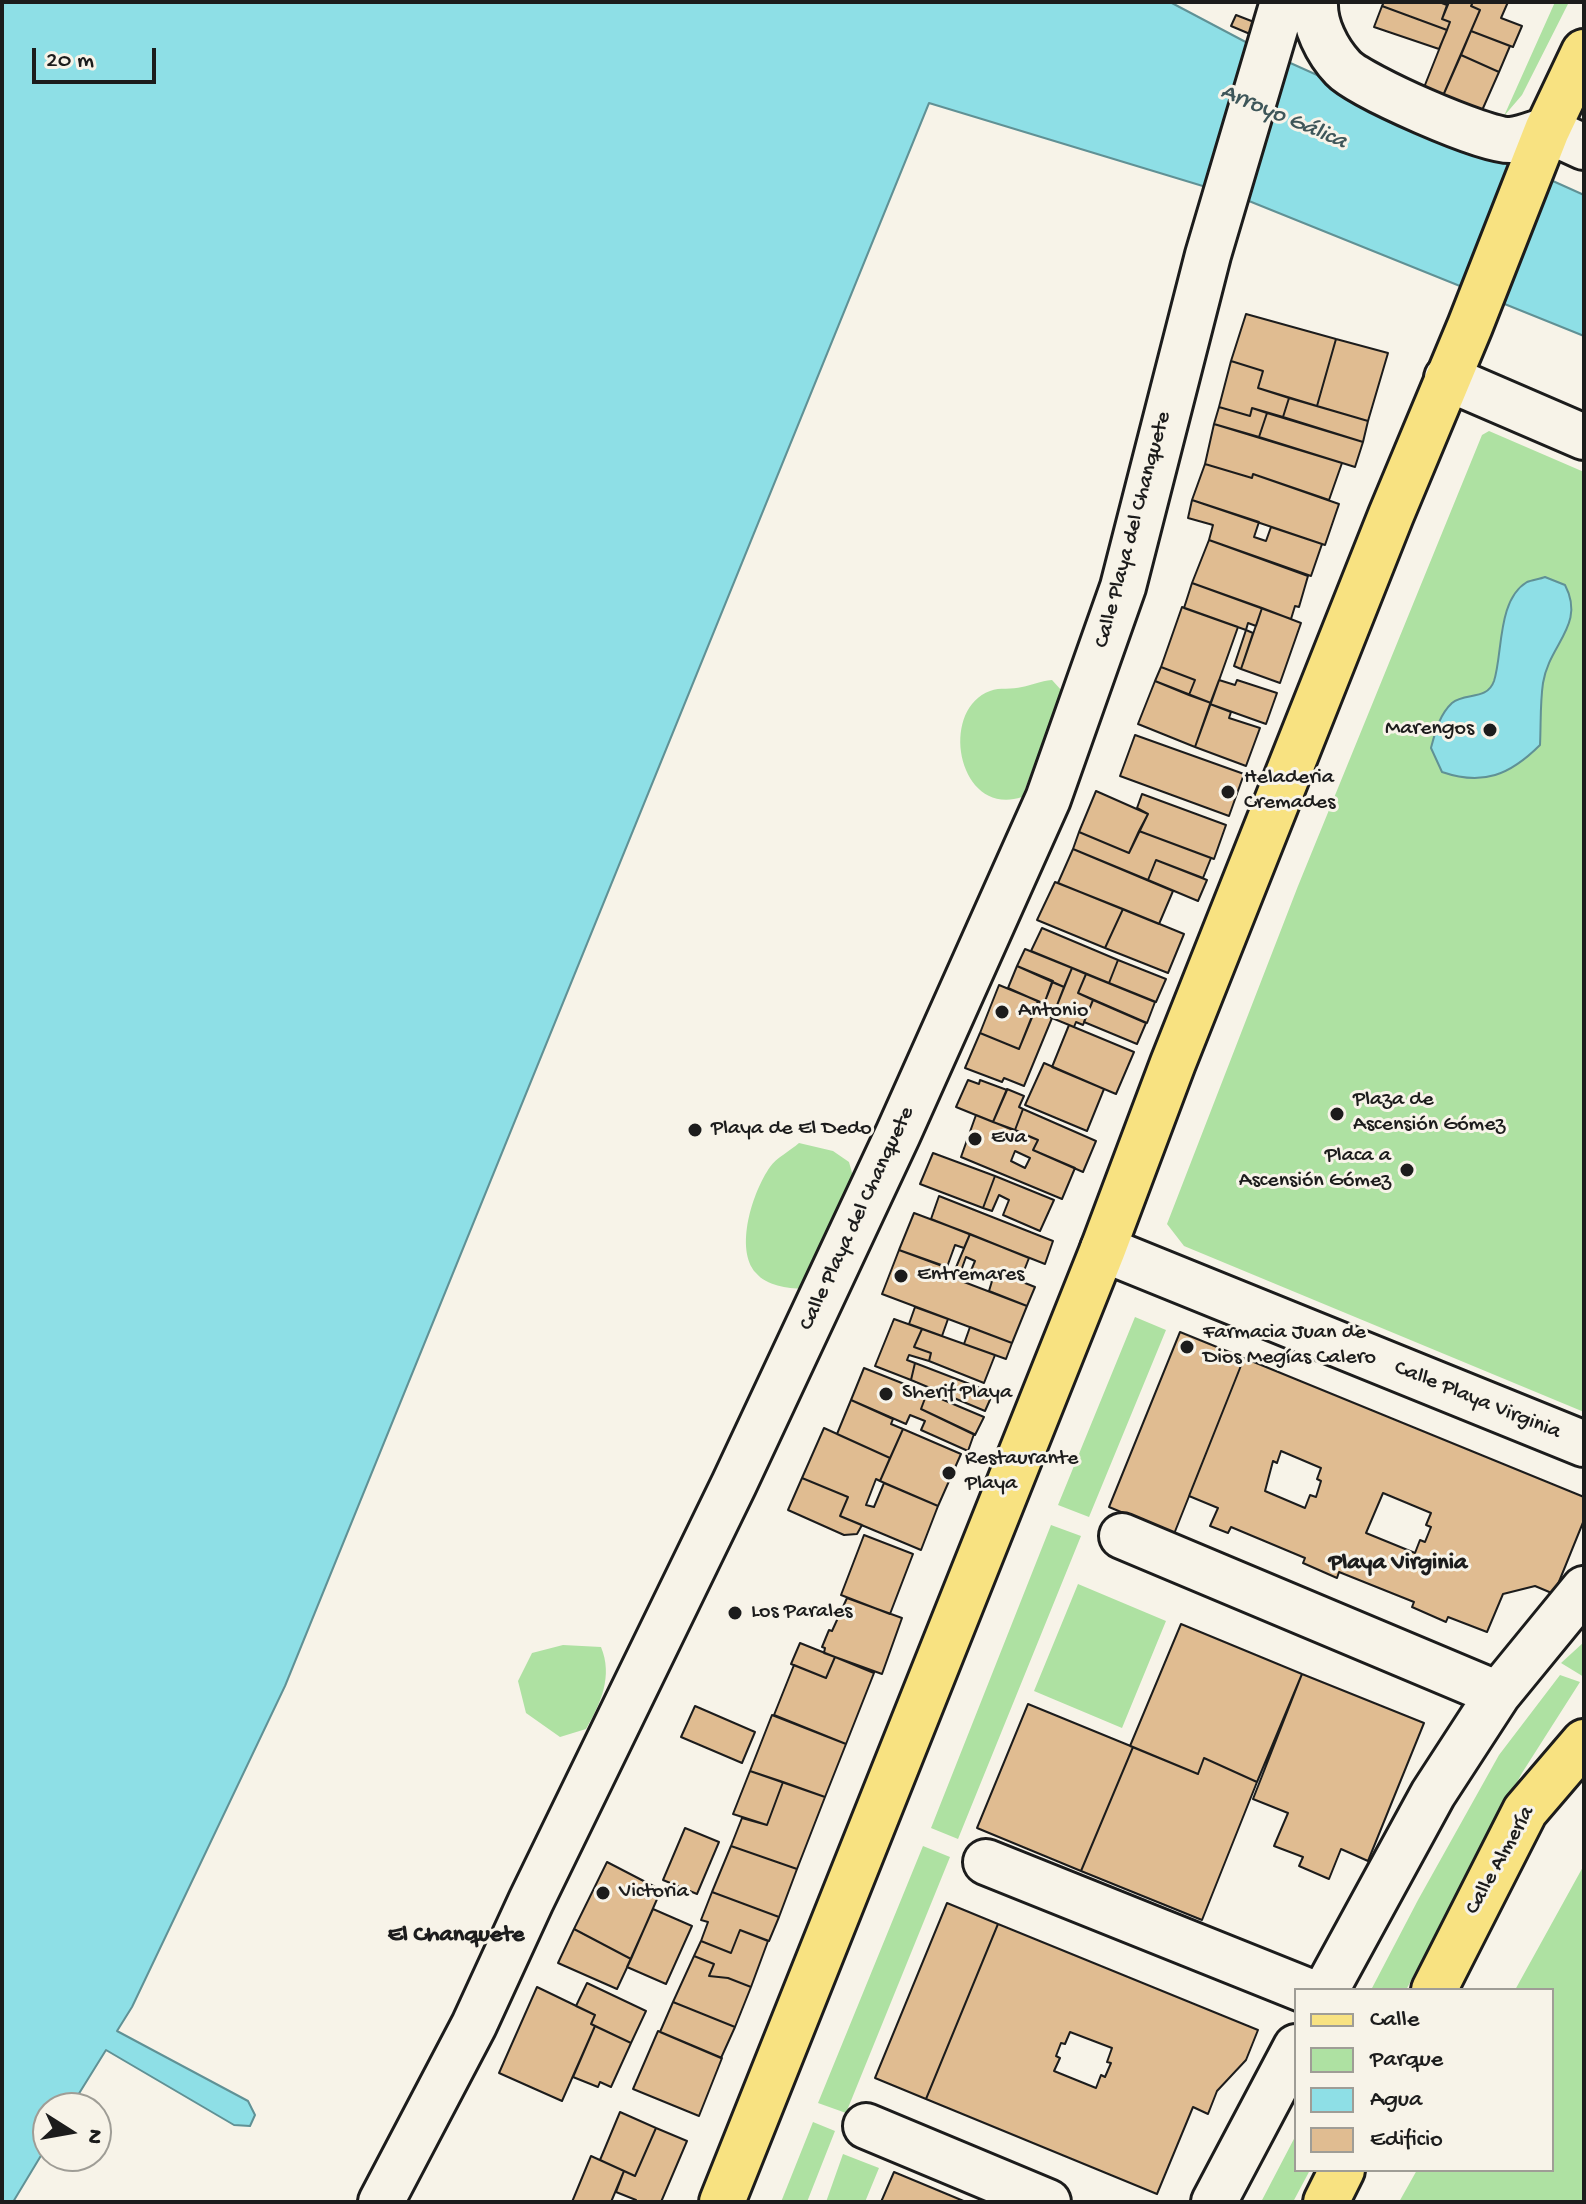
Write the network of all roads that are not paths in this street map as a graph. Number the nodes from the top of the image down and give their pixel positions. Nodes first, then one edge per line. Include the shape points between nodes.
1 (1283, 2) edge
2 (1315, 2) edge
3 (1584, 52) edge
4 (1565, 138) edge
5 (1447, 378) junction
6 (1584, 437) edge
7 (1103, 1249) junction
8 (1584, 1444) edge
9 (1122, 1536) dead end
10 (1584, 1589) edge
11 (1498, 1694) junction
12 (1584, 1742) edge
13 (986, 1862) dead end
14 (1300, 1988) edge
15 (1327, 1988) edge
16 (1435, 1988) edge
17 (1294, 2051) edge
18 (866, 2126) dead end
19 (1341, 2172) edge
20 (381, 2202) edge
21 (722, 2202) edge
22 (1048, 2202) edge
23 (1214, 2202) edge
24 (1326, 2202) edge

1 - 20 street, Calle Playa del Chanquete via 1181,354 1123,587 1048,799 722,1509 474,2025
2 - 4 street via 1324,40 1345,70 1367,83 1483,136
3 - 4 main road
4 - 5 main road
5 - 6 street
5 - 7 main road
7 - 8 street, Calle Playa Virginia
7 - 21 main road
9 - 11 street
10 - 11 street
11 - 15 street via 1433,1794
12 - 16 main road, Calle Almería via 1525,1811
13 - 14 street
17 - 23 street
18 - 22 street
19 - 24 main road

